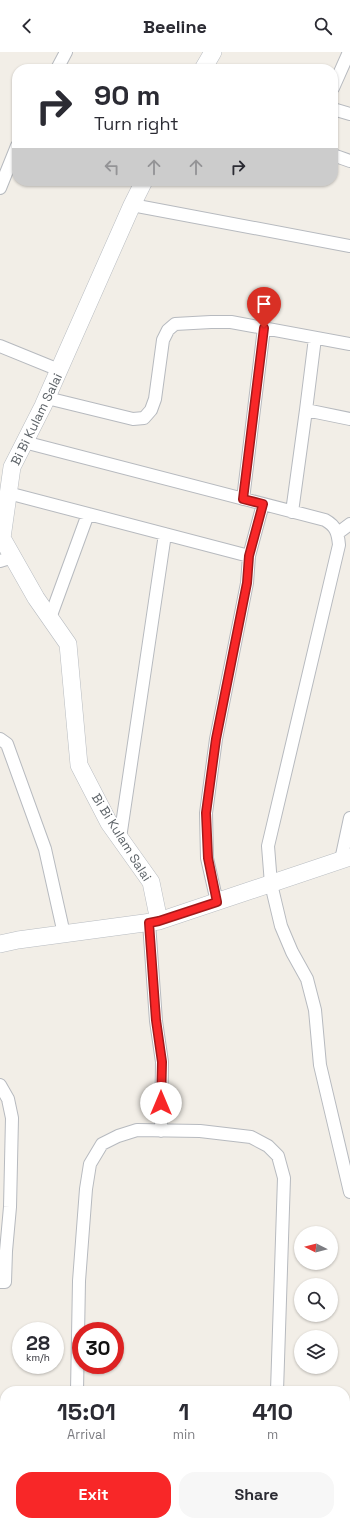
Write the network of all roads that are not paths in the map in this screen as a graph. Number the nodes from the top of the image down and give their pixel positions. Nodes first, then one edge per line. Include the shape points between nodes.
1 (66, 52) edge
2 (213, 52) edge
3 (349, 52) edge
4 (60, 64) edge
5 (207, 64) edge
6 (338, 77) edge
7 (338, 110) edge
8 (350, 114) edge
9 (338, 157) edge
10 (12, 158) edge
11 (350, 161) edge
12 (142, 186) edge
13 (0, 187) edge
14 (132, 205) junction
15 (350, 246) edge
16 (264, 328) junction
17 (315, 338) junction
18 (350, 344) edge
19 (0, 346) edge
20 (59, 370) junction
21 (47, 398) junction
22 (306, 410) junction
23 (350, 419) edge
24 (24, 442) junction
25 (8, 493) junction
26 (243, 499) junction
27 (263, 504) junction
28 (292, 512) junction
29 (88, 514) junction
30 (350, 524) edge
31 (338, 533) junction
32 (165, 534) junction
33 (249, 556) junction
34 (7, 559) edge
35 (50, 618) junction
36 (0, 739) edge
37 (350, 818) edge
38 (120, 838) junction
39 (345, 858) edge
40 (271, 884) junction
41 (217, 902) junction
42 (154, 922) junction
43 (64, 934) junction
44 (0, 944) edge
45 (0, 1085) edge
46 (161, 1131) junction
47 (350, 1192) edge
48 (0, 1282) edge
49 (77, 1386) edge
50 (277, 1386) edge

1 - 4 street
2 - 5 street
3 - 6 street
7 - 8 street
9 - 11 street
10 - 13 street
12 - 14 street, Bi Bi Kulam Salai
14 - 15 street
14 - 20 street, Bi Bi Kulam Salai
16 - 17 street
16 - 21 street via 231,322 175,324 163,340 155,399 151,410 144,418 133,419
16 - 26 street
17 - 18 street
17 - 22 street
19 - 20 street
20 - 21 street, Bi Bi Kulam Salai
21 - 24 street, Bi Bi Kulam Salai
22 - 23 street
22 - 28 street
24 - 25 street, Bi Bi Kulam Salai via 12,467
24 - 26 street
25 - 29 street
25 - 34 street, Bi Bi Kulam Salai via 2,538
26 - 27 street
27 - 28 street
27 - 33 street
28 - 31 street via 325,520 332,524
29 - 32 street
29 - 35 street
30 - 31 street
31 - 40 street via 339,545 268,846
32 - 33 street
32 - 38 street
33 - 41 street via 247,583 216,739 206,813 208,858
34 - 35 street, Bi Bi Kulam Salai
35 - 38 street, Bi Bi Kulam Salai via 68,644 79,765 109,823
36 - 43 street via 7,744 45,849
37 - 39 street
38 - 42 street, Bi Bi Kulam Salai via 151,882
39 - 40 street
40 - 41 street
40 - 47 street via 281,926 292,952 308,979 320,1065
41 - 42 street
42 - 43 street
42 - 46 street via 156,1020 162,1062
43 - 44 street
45 - 48 street via 8,1099 12,1118 5,1282
46 - 49 street via 137,1130 118,1136 102,1144 90,1164 79,1281
46 - 50 street via 200,1131 251,1137 268,1146 278,1156 284,1178

